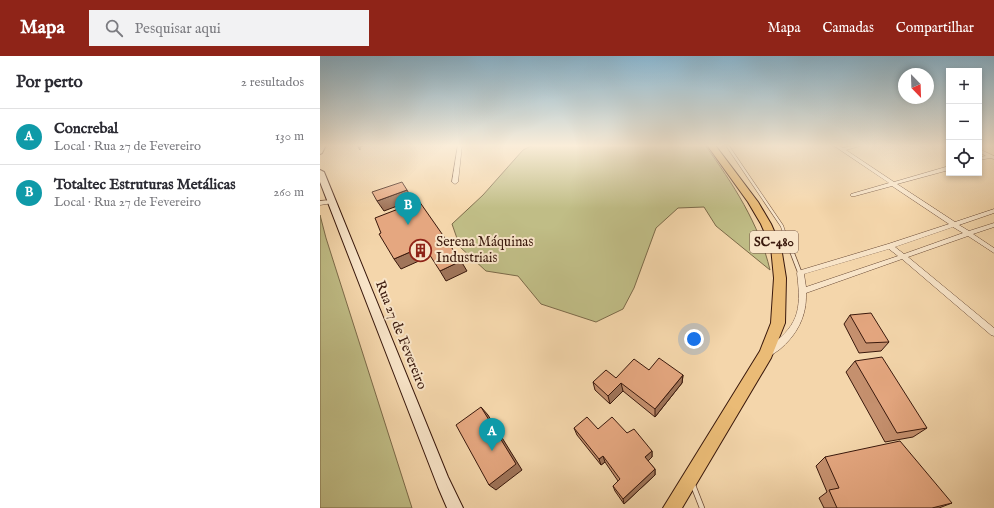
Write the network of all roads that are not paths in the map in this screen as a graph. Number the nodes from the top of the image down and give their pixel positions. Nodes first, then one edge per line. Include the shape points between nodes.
1 (457, 166) edge
2 (727, 166) edge
3 (741, 166) edge
4 (866, 166) edge
5 (946, 169) edge
6 (320, 172) edge
7 (455, 182) dead end
8 (893, 184) junction
9 (853, 196) dead end
10 (325, 202) edge
11 (994, 211) edge
12 (994, 224) edge
13 (954, 225) junction
14 (968, 234) junction
15 (890, 246) junction
16 (994, 251) edge
17 (903, 257) junction
18 (800, 274) junction
19 (803, 291) junction
20 (994, 333) edge
21 (766, 354) junction
22 (690, 479) junction
23 (673, 507) edge
24 (455, 508) edge
25 (702, 508) edge

1 - 7 street
2 - 21 main road, SC-480 via 753,202 776,247 780,278 778,323
3 - 18 lane via 782,226
4 - 8 street
5 - 8 street
6 - 10 main road, Rua 27 de Fevereiro
8 - 9 street
8 - 13 street
10 - 24 main road, Rua 27 de Fevereiro
11 - 13 street
12 - 14 street
13 - 14 street
13 - 15 street
14 - 16 street
14 - 17 street
15 - 17 street
15 - 18 street
17 - 19 street
17 - 20 street
18 - 19 street
19 - 21 street via 801,313 794,330 786,340
21 - 22 main road, SC-480
22 - 23 main road, SC-480
22 - 25 lane

